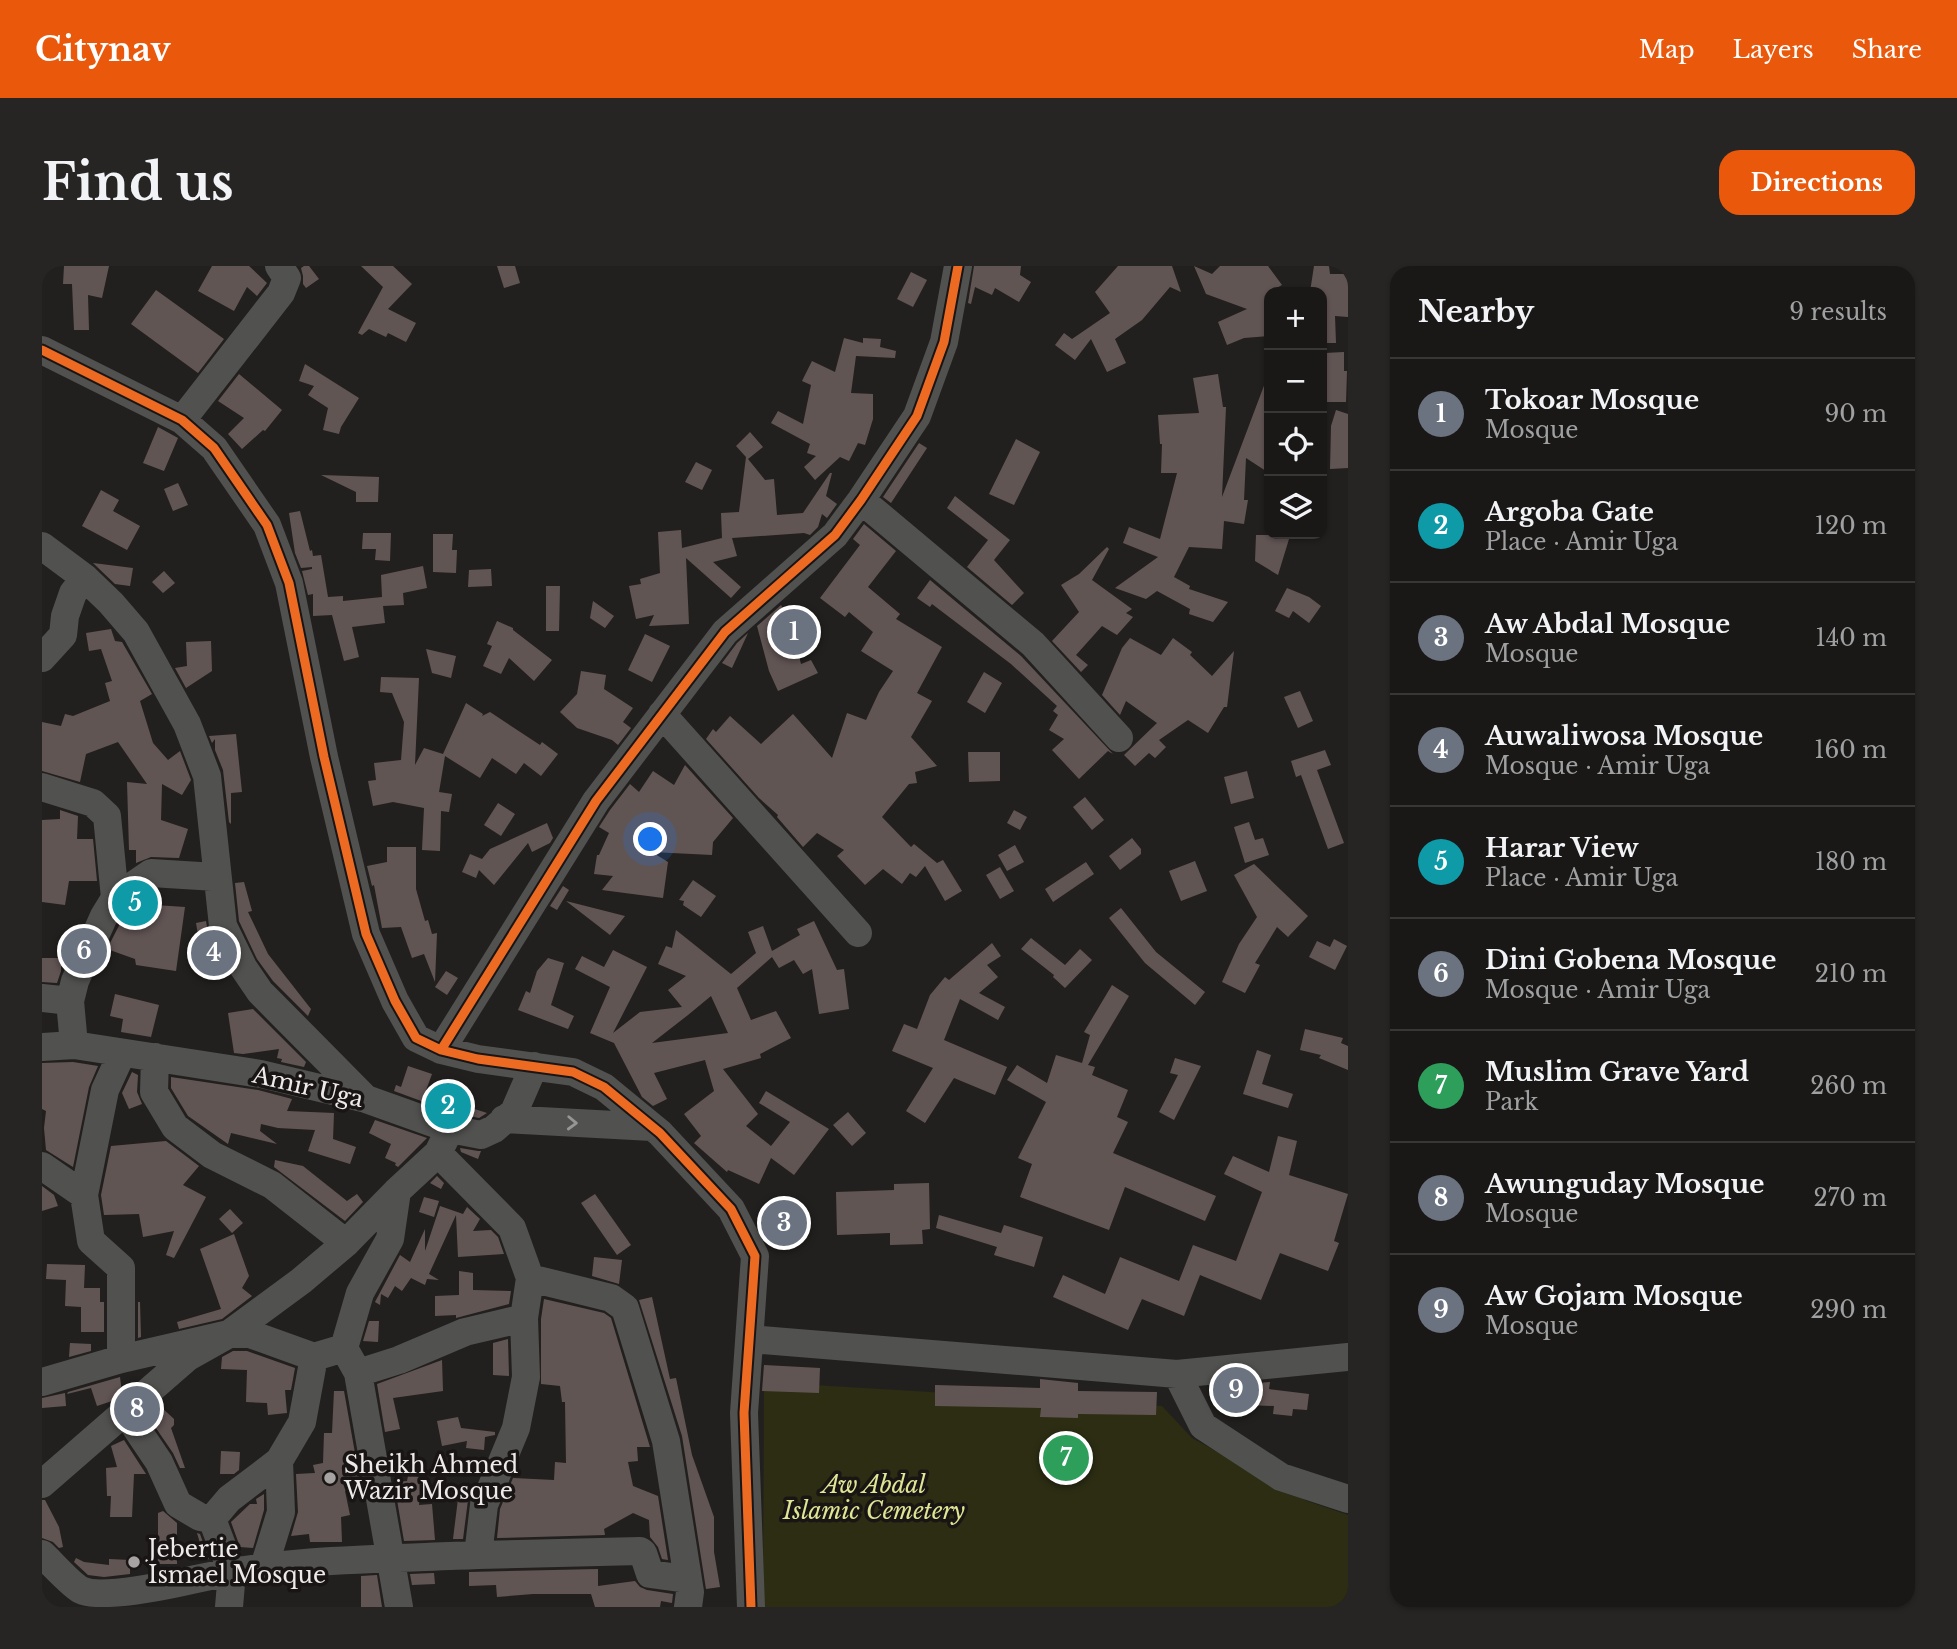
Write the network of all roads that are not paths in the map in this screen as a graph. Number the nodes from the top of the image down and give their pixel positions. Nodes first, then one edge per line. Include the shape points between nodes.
1 (279, 266) edge
2 (958, 266) edge
3 (42, 350) edge
4 (182, 420) junction
5 (862, 500) junction
6 (42, 546) edge
7 (85, 578) junction
8 (42, 658) edge
9 (662, 714) junction
10 (1119, 738) dead end
11 (42, 787) edge
12 (216, 877) junction
13 (115, 898) junction
14 (858, 933) dead end
15 (42, 998) edge
16 (70, 1001) junction
17 (74, 1045) junction
18 (42, 1047) edge
19 (441, 1050) junction
20 (122, 1054) junction
21 (155, 1057) junction
22 (534, 1066) junction
23 (366, 1100) junction
24 (504, 1119) junction
25 (652, 1127) junction
26 (444, 1141) junction
27 (42, 1166) edge
28 (397, 1191) junction
29 (84, 1195) junction
30 (346, 1243) junction
31 (530, 1278) junction
32 (524, 1318) junction
33 (229, 1334) junction
34 (750, 1339) junction
35 (344, 1348) junction
36 (314, 1357) junction
37 (1348, 1357) edge
38 (121, 1359) junction
39 (50, 1372) edge
40 (358, 1373) junction
41 (1177, 1374) junction
42 (126, 1413) junction
43 (279, 1461) junction
44 (42, 1484) edge
45 (1348, 1499) edge
46 (212, 1519) junction
47 (42, 1554) edge
48 (478, 1555) junction
49 (391, 1558) junction
50 (264, 1567) junction
51 (232, 1572) junction
52 (687, 1593) edge
53 (229, 1607) edge
54 (399, 1607) edge
55 (751, 1607) edge

1 - 4 street via 287,278 281,293
2 - 5 street via 944,342 917,416
3 - 4 street
4 - 19 street via 214,448 267,525 289,583 366,934 416,1038
5 - 9 street via 835,535 725,632
5 - 10 street via 1033,644
6 - 7 street
7 - 8 street via 73,593 63,635
7 - 12 street via 136,632 187,724 207,776
9 - 14 street
9 - 19 street via 596,801
11 - 13 street via 93,803 107,816
12 - 13 street via 151,873
12 - 23 street via 223,926 243,967 260,992
13 - 16 street
15 - 16 street
16 - 17 street
17 - 18 street, Amir Uga
17 - 20 street, Amir Uga
19 - 22 street
20 - 21 street, Amir Uga
20 - 29 street via 105,1090
21 - 23 street, Amir Uga via 261,1074
21 - 30 street via 154,1092 175,1127 212,1155 272,1185
22 - 24 street, Amir Uga via 514,1112
22 - 25 street via 573,1072 604,1087
23 - 26 street, Amir Uga
24 -> 25 street
24 - 26 street, Amir Uga via 481,1135
25 - 34 street via 731,1209 755,1256
26 - 28 street
26 - 31 street via 512,1228
27 - 29 street
28 - 30 street
28 - 35 street via 390,1239 360,1293
29 - 38 street via 91,1241 121,1268
30 - 33 street
31 - 32 street
31 - 52 street via 611,1298 625,1308 666,1440
32 - 40 street via 465,1332
32 - 48 street via 526,1377 516,1428 484,1505
33 - 36 street via 250,1335
33 - 38 street
33 - 42 street via 188,1357
34 - 41 street
34 - 55 street via 744,1413
35 - 36 street
35 - 40 street
36 - 43 street via 302,1422
37 - 41 street
38 - 39 street
40 - 49 street
41 - 45 street via 1203,1426 1281,1478
42 - 44 street
42 - 46 street via 159,1462 178,1504
43 - 46 street via 229,1499
43 - 50 street via 281,1512
46 - 51 street
47 - 51 street via 81,1591 153,1589
48 - 49 street
48 - 52 street via 640,1551 650,1574
49 - 50 street
49 - 54 street
50 - 51 street
51 - 53 street

